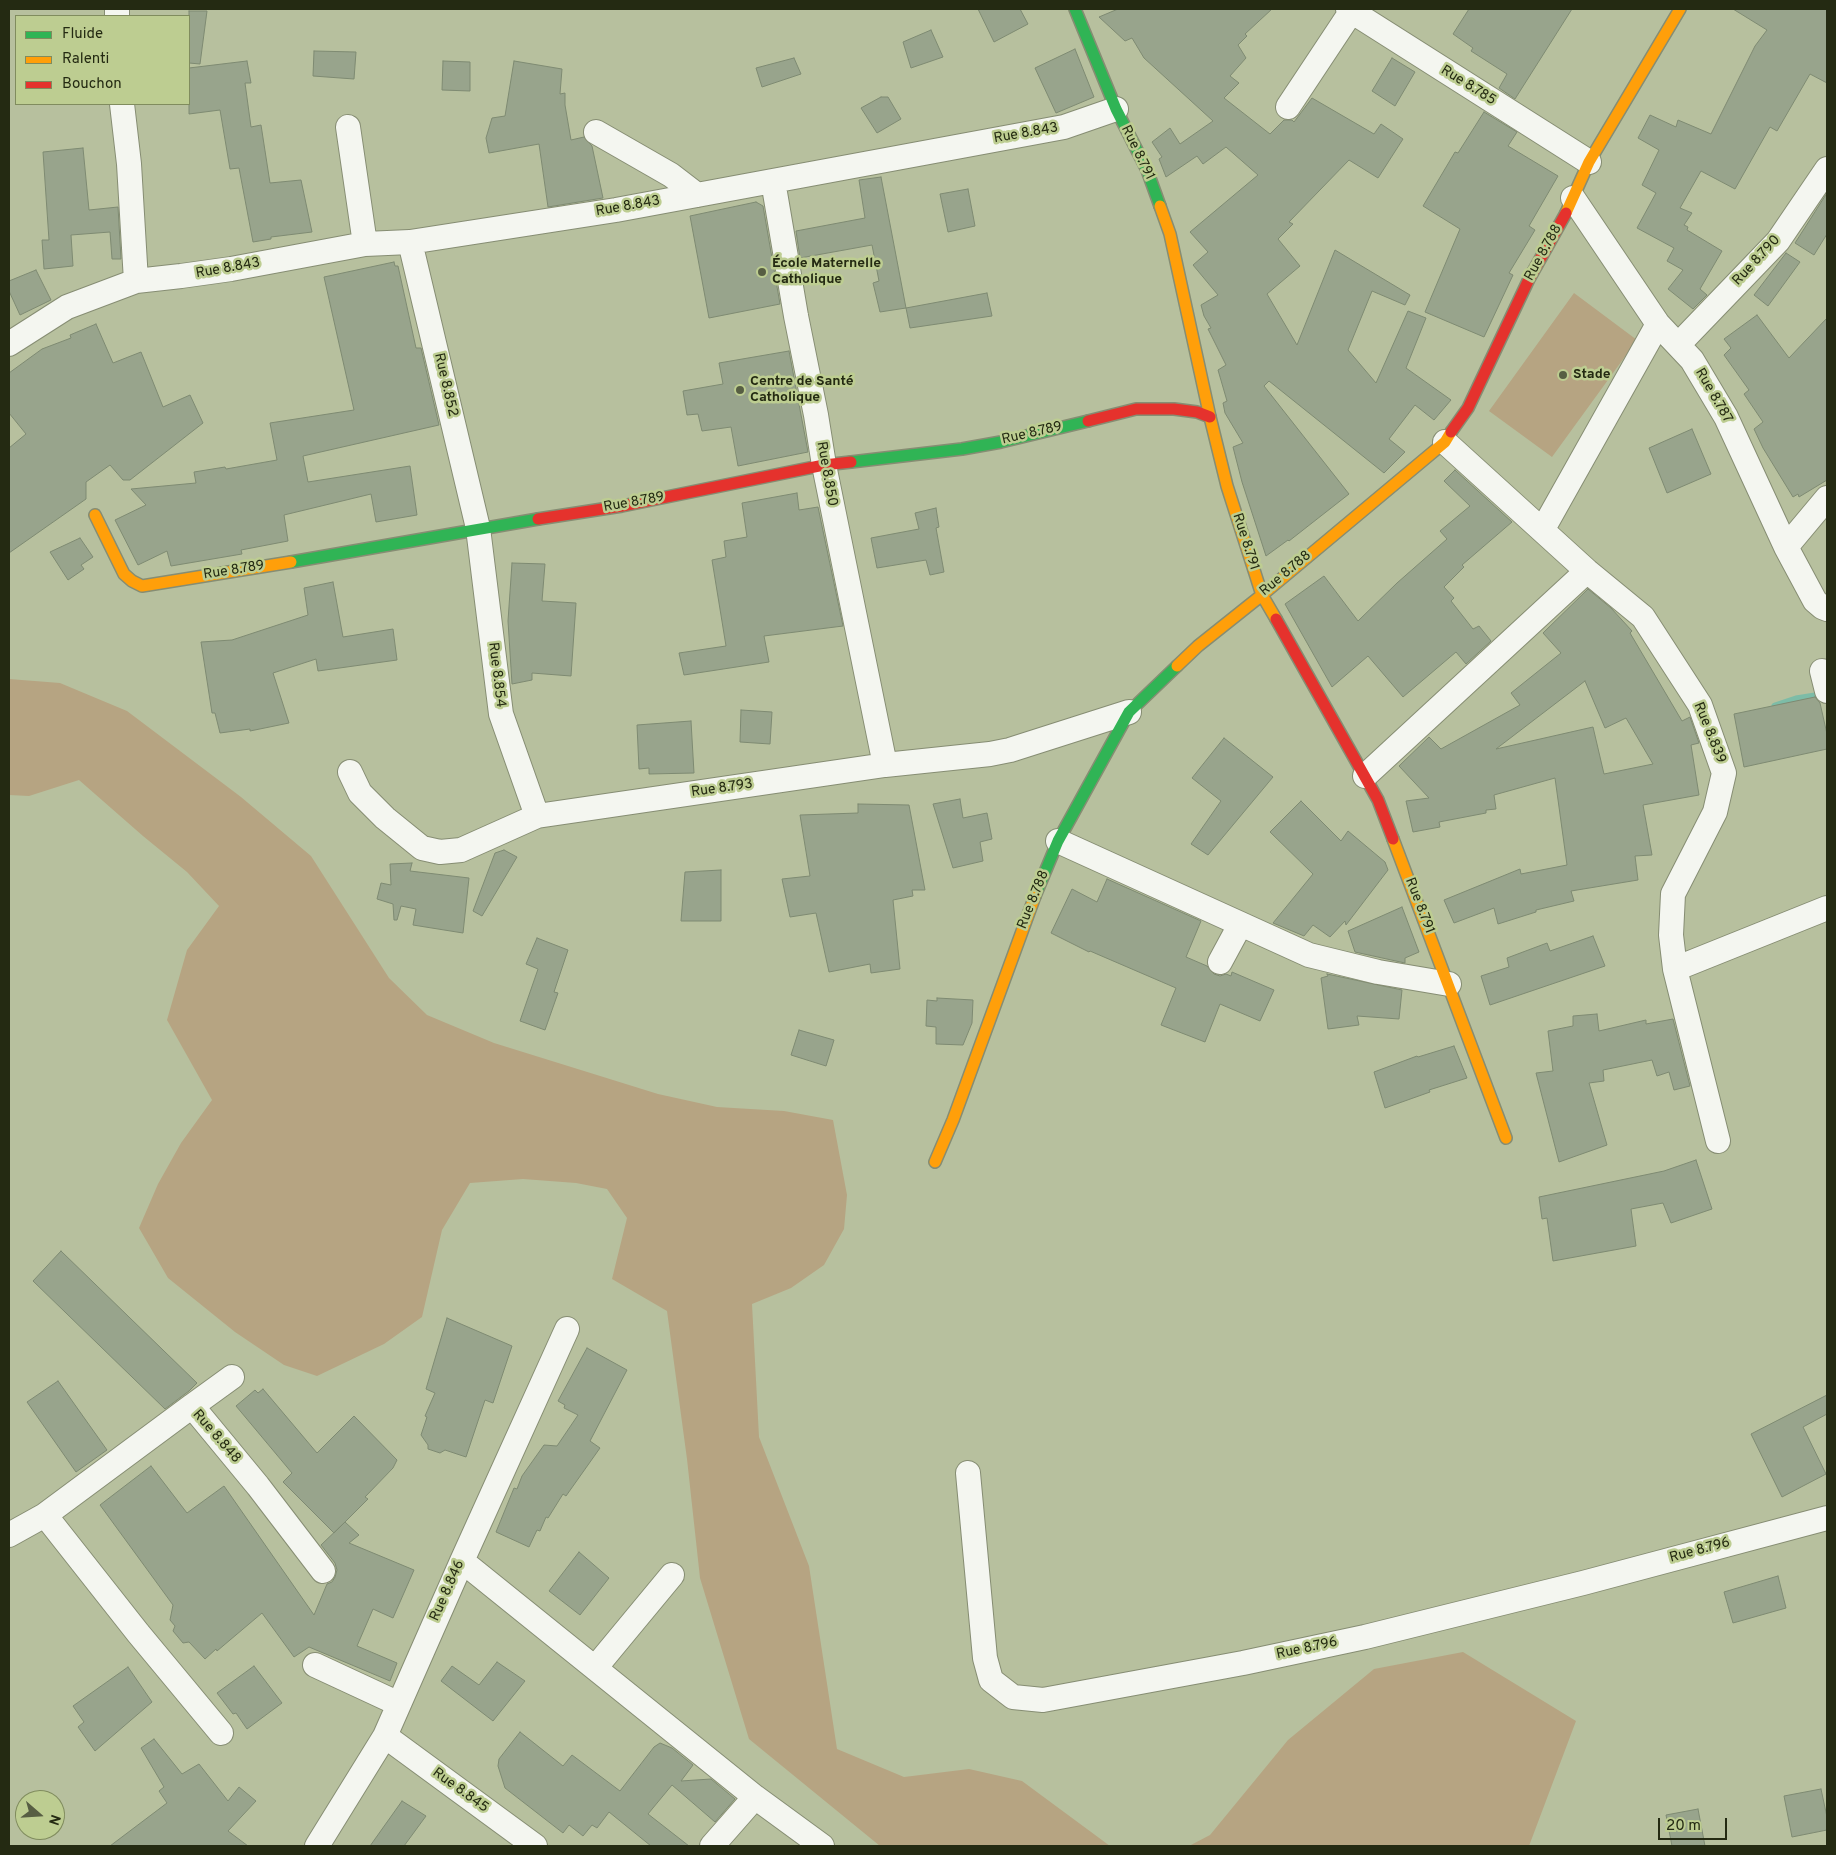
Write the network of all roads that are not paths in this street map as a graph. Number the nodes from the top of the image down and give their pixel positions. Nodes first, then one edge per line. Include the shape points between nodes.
1 (1075, 9) edge
2 (1680, 9) edge
3 (1350, 10) edge
4 (122, 105) edge
5 (1288, 107) dead end
6 (1116, 109) junction
7 (348, 126) dead end
8 (596, 132) dead end
9 (1589, 162) junction
10 (1827, 169) edge
11 (773, 180) junction
12 (697, 195) junction
13 (1573, 198) junction
14 (410, 242) junction
15 (365, 244) junction
16 (136, 281) junction
17 (1658, 324) junction
18 (9, 344) edge
19 (1678, 345) junction
20 (1210, 417) junction
21 (1445, 442) junction
22 (824, 465) junction
23 (1827, 498) edge
24 (94, 515) dead end
25 (478, 528) junction
26 (1543, 529) junction
27 (1786, 547) junction
28 (1587, 571) junction
29 (1262, 595) junction
30 (1827, 609) edge
31 (1129, 712) junction
32 (885, 765) junction
33 (350, 772) dead end
34 (1364, 776) junction
35 (536, 816) junction
36 (1058, 841) junction
37 (1827, 908) edge
38 (1240, 924) junction
39 (1220, 962) dead end
40 (1675, 968) junction
41 (1449, 984) junction
42 (1506, 1138) dead end
43 (1718, 1142) dead end
44 (935, 1162) dead end
45 (567, 1329) dead end
46 (232, 1377) dead end
47 (192, 1406) junction
48 (968, 1473) dead end
49 (45, 1515) junction
50 (1827, 1518) edge
51 (9, 1535) edge
52 (462, 1560) junction
53 (323, 1571) dead end
54 (672, 1575) dead end
55 (315, 1665) dead end
56 (595, 1668) junction
57 (399, 1704) junction
58 (220, 1733) dead end
59 (385, 1736) junction
60 (755, 1796) junction
61 (317, 1846) edge
62 (535, 1846) edge
63 (712, 1846) edge
64 (822, 1846) edge

1 - 6 street, Rue 8.791
2 - 9 street, Rue 8.788
3 - 5 street
3 - 9 street, Rue 8.785
4 - 16 street via 130,164
6 - 11 street, Rue 8.843 via 1064,127
6 - 20 street, Rue 8.791 via 1148,170 1170,234
7 - 15 street
8 - 12 street via 671,175
9 - 13 street, Rue 8.788
10 - 19 street, Rue 8.790 via 1778,241
11 - 12 street, Rue 8.843
11 - 22 street, Rue 8.850
12 - 14 street, Rue 8.843
13 - 17 street, Rue 8.787
13 - 21 street, Rue 8.788 via 1529,279 1468,408
14 - 15 street, Rue 8.843
14 - 25 street, Rue 8.852
15 - 16 street, Rue 8.843 via 211,272
16 - 18 street, Rue 8.843 via 67,308
17 - 19 street, Rue 8.787
17 - 26 street
19 - 27 street, Rue 8.787 via 1692,360 1726,417
20 - 22 street, Rue 8.789 via 1174,409 1136,409 1001,442
20 - 29 street, Rue 8.791 via 1227,486
21 - 26 street, Rue 8.839
21 - 29 street, Rue 8.788
22 - 25 street, Rue 8.789 via 622,506
22 - 32 street, Rue 8.850
23 - 27 street
24 - 25 street, Rue 8.789 via 124,574 142,586
25 - 35 street, Rue 8.854 via 501,714
26 - 28 street, Rue 8.839
27 - 30 street, Rue 8.787 via 1815,601
28 - 34 street
28 - 40 street, Rue 8.839 via 1642,617 1700,706 1724,773 1715,812 1673,894 1671,935
29 - 31 street, Rue 8.788 via 1198,646
29 - 34 street, Rue 8.791
31 - 32 street, Rue 8.793 via 1010,750
31 - 36 street, Rue 8.788
32 - 35 street, Rue 8.793
33 - 35 street, Rue 8.793 via 360,793 422,848 440,852 461,850
34 - 41 street, Rue 8.791 via 1378,800
36 - 38 street
36 - 44 street, Rue 8.788
37 - 40 street
38 - 39 street
38 - 41 street via 1310,956
40 - 43 street, Rue 8.839
41 - 42 street, Rue 8.791
45 - 52 street, Rue 8.846
46 - 47 street
47 - 49 street, Rue 8.848
47 - 53 street, Rue 8.848
48 - 50 street, Rue 8.796 via 985,1658 991,1680 1013,1697 1043,1700 1365,1637
49 - 51 street, Rue 8.848
49 - 58 street
52 - 56 street
52 - 57 street, Rue 8.846
54 - 56 street
55 - 57 street
56 - 60 street
57 - 59 street, Rue 8.846
59 - 61 street, Rue 8.846
59 - 62 street, Rue 8.845
60 - 63 street
60 - 64 street

